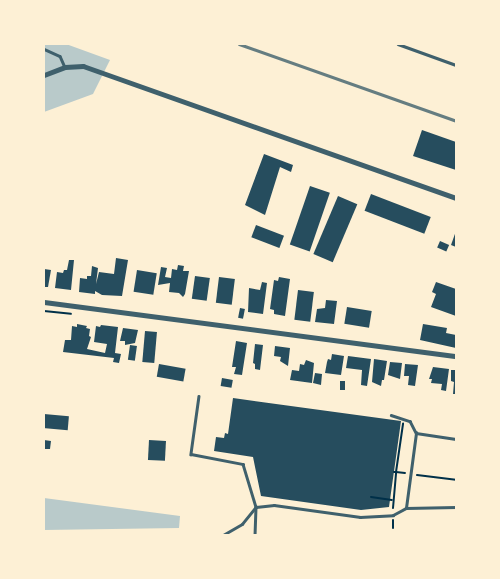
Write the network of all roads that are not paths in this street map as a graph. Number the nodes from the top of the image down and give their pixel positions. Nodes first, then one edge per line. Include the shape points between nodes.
1 (398, 44) edge
2 (44, 50) edge
3 (456, 65) edge
4 (65, 67) junction
5 (44, 75) edge
6 (456, 198) edge
7 (44, 302) edge
8 (456, 356) edge
9 (199, 396) dead end
10 (391, 415) dead end
11 (416, 433) junction
12 (456, 439) edge
13 (256, 507) junction
14 (456, 507) edge
15 (406, 508) junction
16 (223, 535) edge
17 (255, 535) edge

1 - 3 lane
2 - 4 lane via 60,56
4 - 5 street
4 - 6 street via 83,66
7 - 8 street
9 - 13 lane via 192,454 243,464
10 - 11 lane via 410,421
11 - 12 lane
11 - 15 lane
13 - 15 lane via 274,505 360,517 393,515
13 - 16 lane via 242,524
13 - 17 lane
14 - 15 lane

